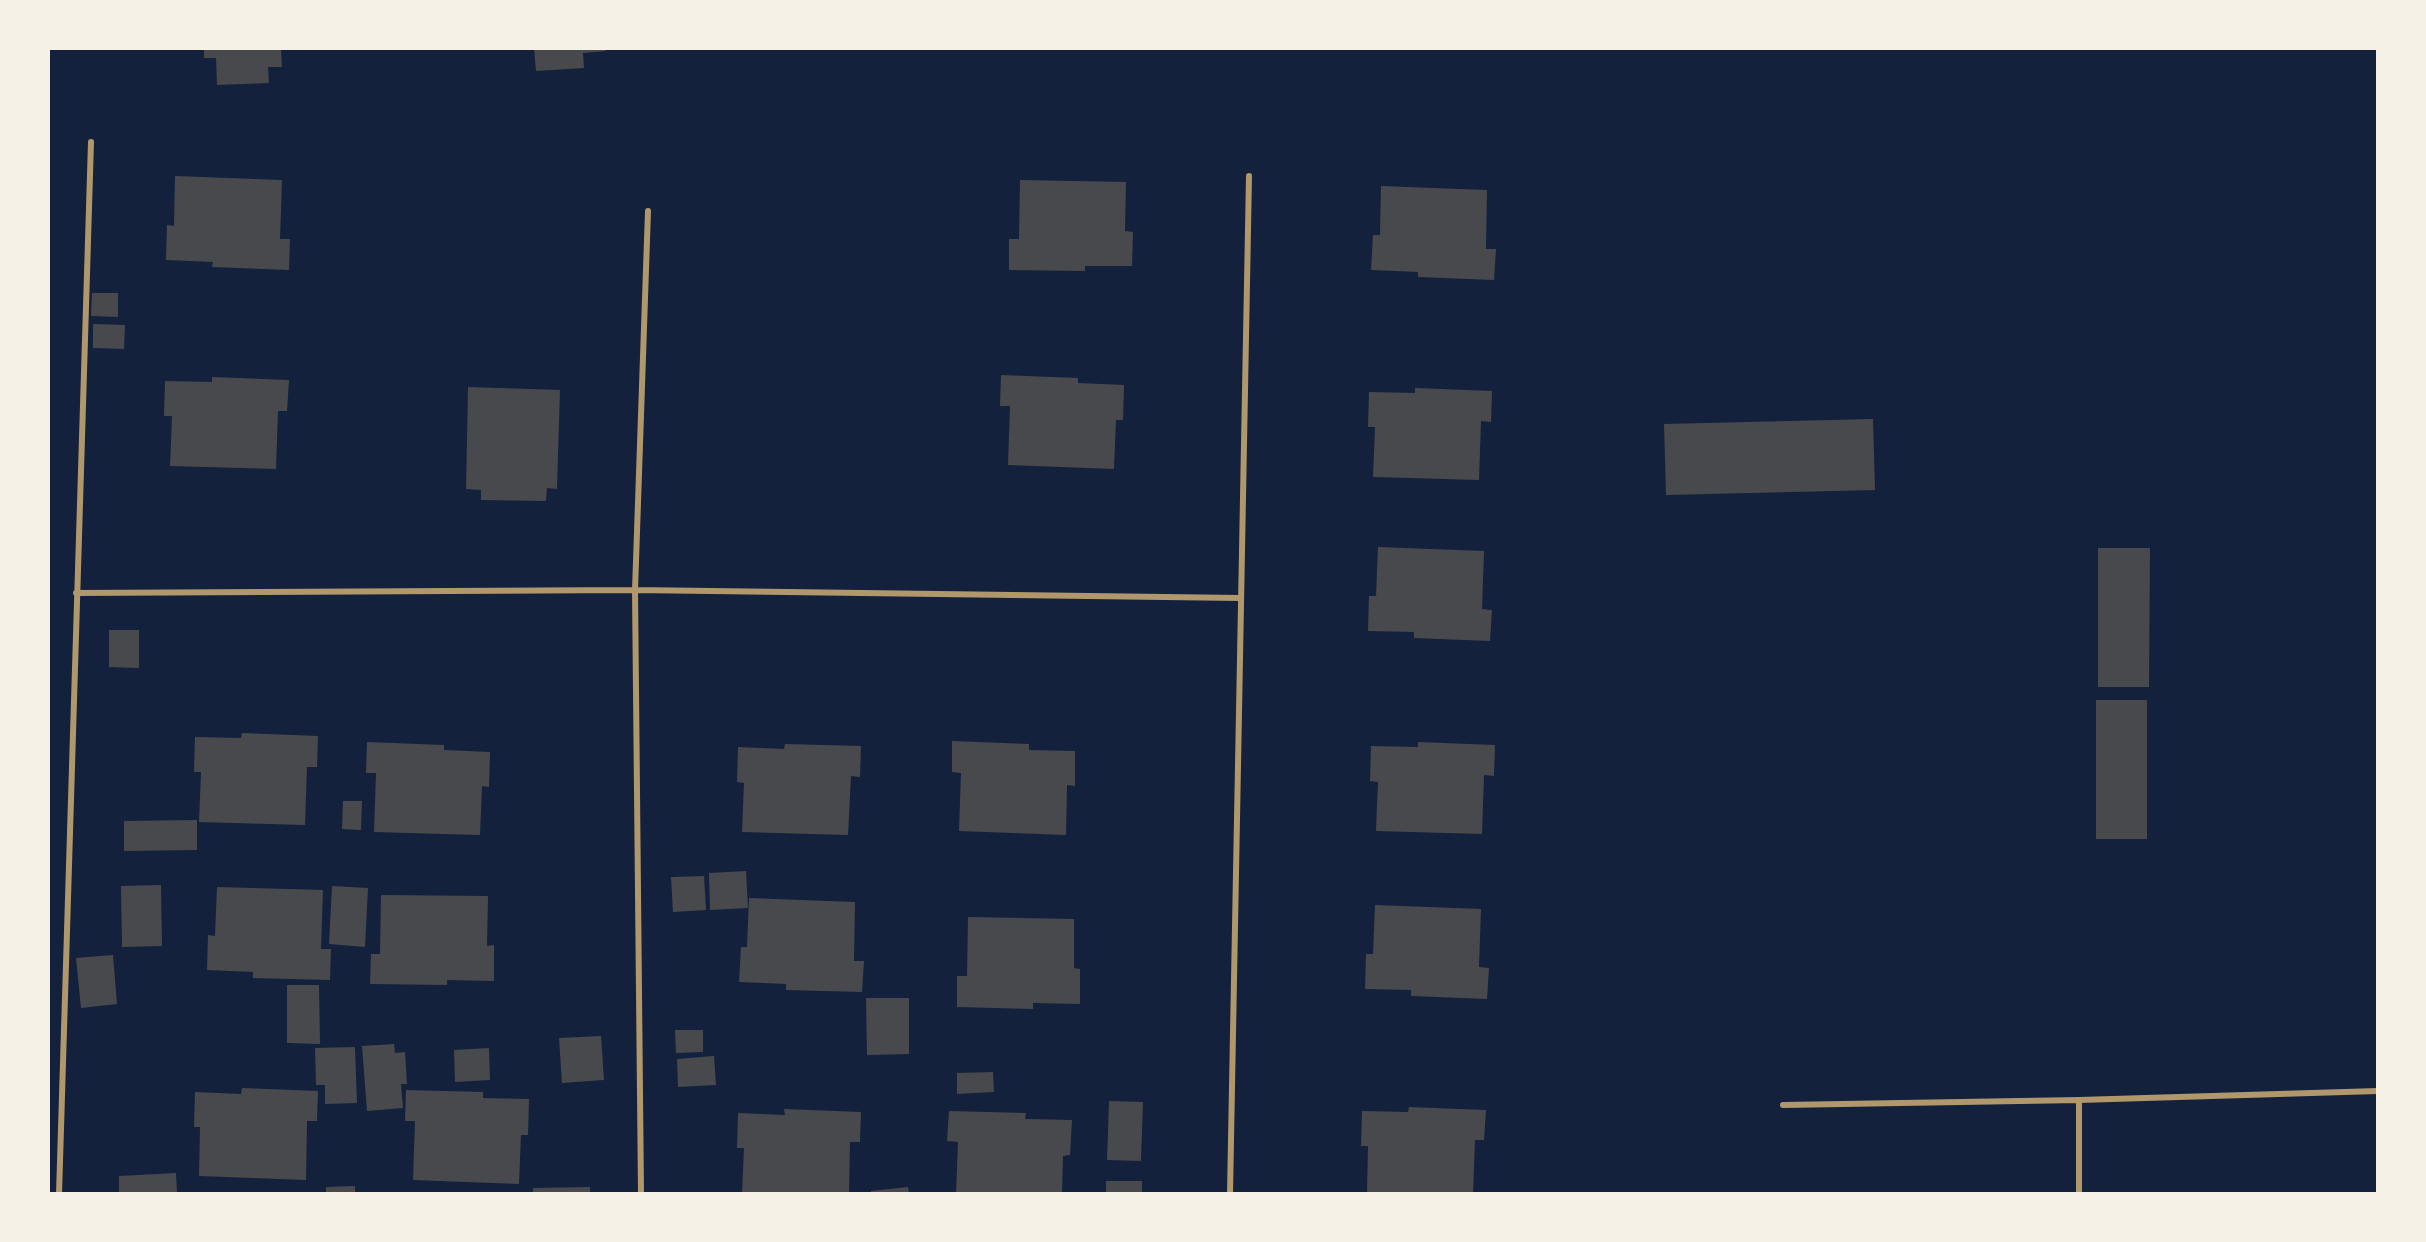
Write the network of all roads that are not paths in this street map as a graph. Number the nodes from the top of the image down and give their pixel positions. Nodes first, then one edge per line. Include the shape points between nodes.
1 (91, 142) dead end
2 (1249, 176) dead end
3 (648, 211) dead end
4 (634, 590) junction
5 (76, 593) junction
6 (1240, 598) junction
7 (2378, 1091) edge
8 (2079, 1100) junction
9 (1783, 1105) dead end
10 (59, 1194) edge
11 (641, 1194) edge
12 (1230, 1194) edge
13 (2079, 1194) edge

1 - 5 street
2 - 6 street
3 - 4 street
4 - 5 street
4 - 6 street
4 - 11 street
5 - 10 street
6 - 12 street
7 - 8 street
8 - 9 street
8 - 13 street

